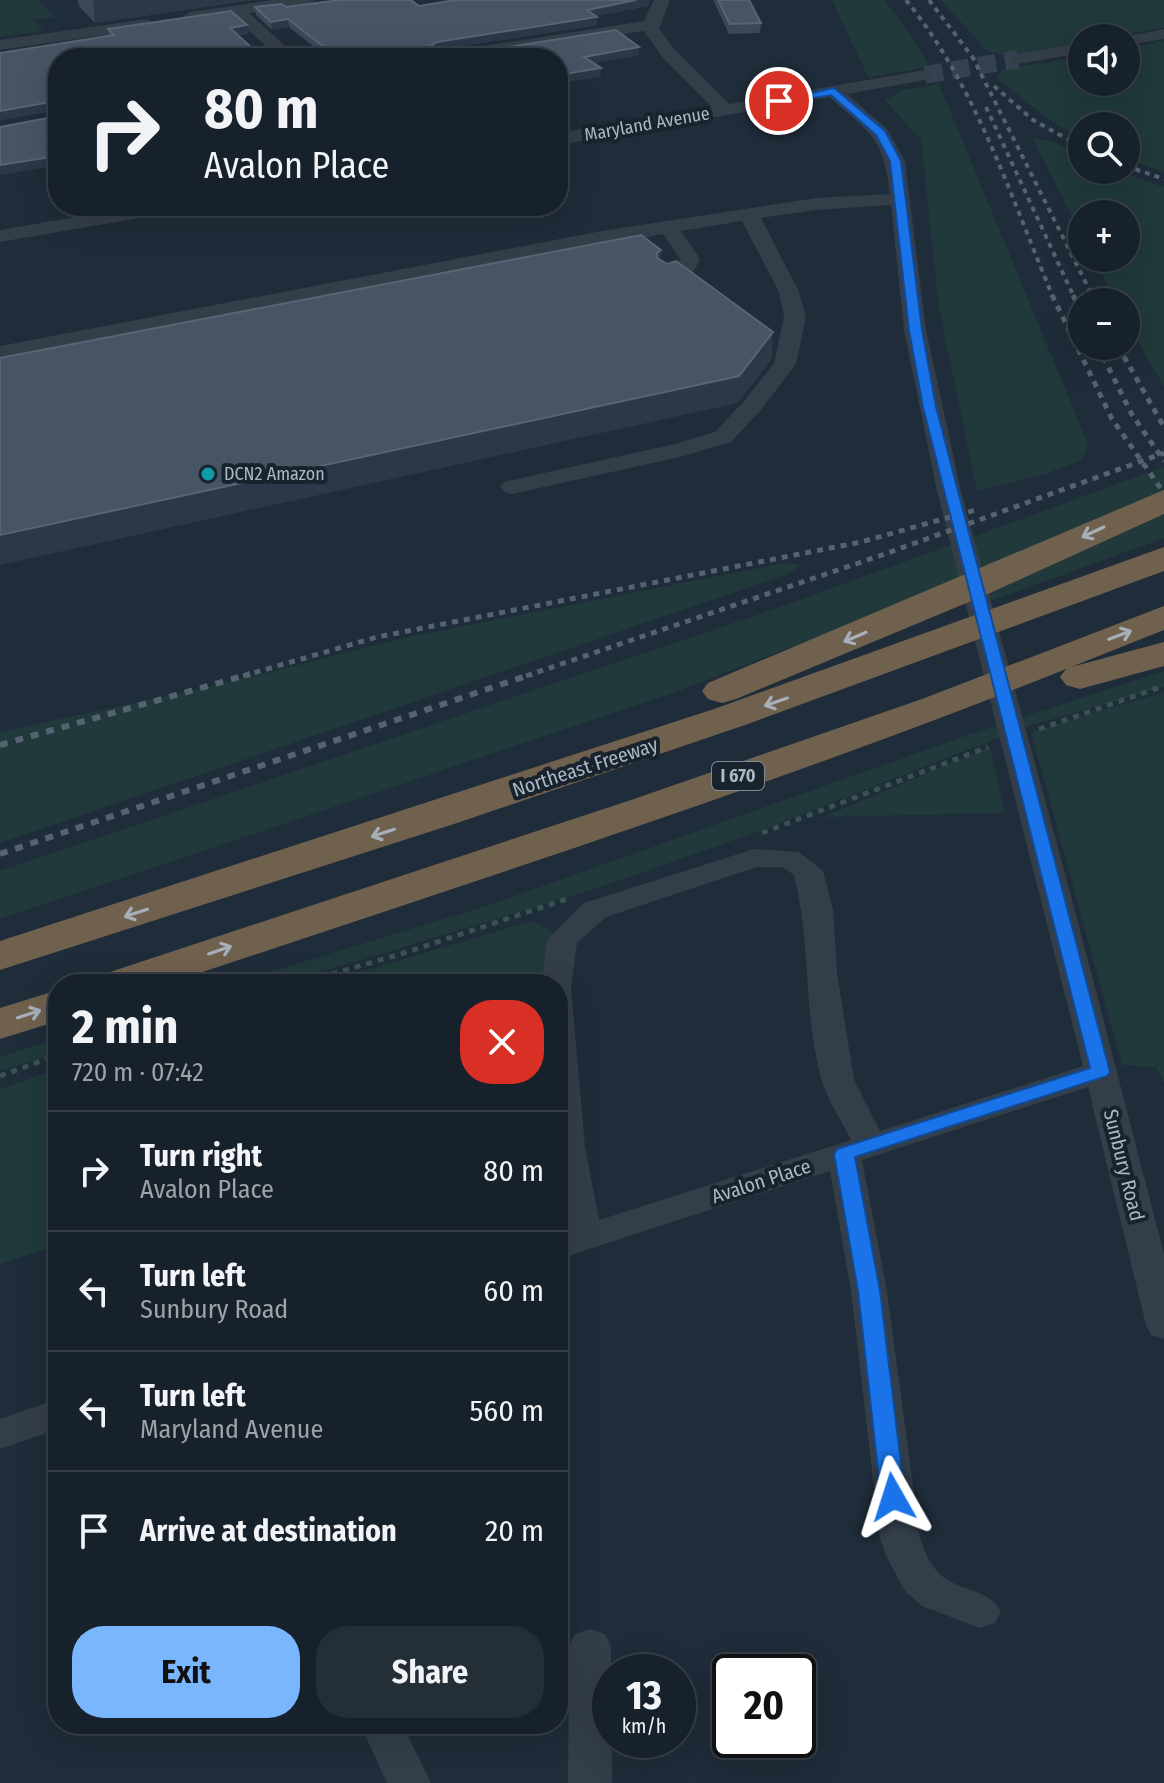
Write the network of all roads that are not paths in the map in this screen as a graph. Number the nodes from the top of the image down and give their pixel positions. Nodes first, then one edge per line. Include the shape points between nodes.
1 (307, 0) edge
2 (662, 0) edge
3 (236, 10) junction
4 (650, 25) junction
5 (1164, 34) edge
6 (1140, 38) edge
7 (0, 45) edge
8 (278, 48) edge
9 (502, 48) edge
10 (1068, 50) edge
11 (1018, 59) tunnel mouth
12 (925, 75) tunnel mouth
13 (834, 92) junction
14 (725, 110) junction
15 (568, 137) edge
16 (901, 199) junction
17 (749, 215) junction
18 (116, 216) edge
19 (668, 227) junction
20 (0, 236) edge
21 (668, 281) edge
22 (0, 353) edge
23 (512, 487) dead end
24 (1164, 501) edge
25 (1164, 558) edge
26 (1164, 617) edge
27 (1164, 654) edge
28 (457, 809) junction
29 (307, 920) junction
30 (0, 956) edge
31 (149, 974) edge
32 (559, 974) edge
33 (48, 1008) edge
34 (0, 1024) edge
35 (1100, 1072) junction
36 (568, 1147) edge
37 (857, 1149) junction
38 (571, 1242) edge
39 (1164, 1325) edge
40 (48, 1417) edge
41 (0, 1434) edge
42 (980, 1611) dead end
43 (590, 1646) dead end
44 (386, 1734) edge
45 (409, 1783) edge
46 (590, 1783) edge

1 - 3 street
2 - 4 street
3 - 7 street
3 - 8 street
4 - 9 street
4 - 14 street via 669,54
5 - 6 street
10 - 11 street
12 - 13 street, Maryland Avenue
13 - 14 street, Maryland Avenue
13 - 16 street, Sunbury Road via 881,133 891,149
14 - 15 street, Maryland Avenue
16 - 17 street
16 - 35 street, Sunbury Road via 915,330 949,491
17 - 19 street
17 - 23 street via 789,292 795,317 785,364 752,406 723,437
18 - 20 street
19 - 21 street via 690,259 686,269
19 - 22 street
24 -> 28 highway via 801,660 501,777
25 -> 28 highway, Northeast Freeway via 836,681
29 -> 26 highway, I 670 via 922,712
27 - 29 highway via 537,854
28 -> 30 highway, Northeast Freeway
31 -> 29 highway, I 670
32 - 37 street via 562,940 595,910 754,858 789,858 808,871 818,909 821,973 838,1079
34 -> 33 highway
35 - 37 street, Avalon Place
35 - 39 street, Sunbury Road
36 - 38 street
37 - 38 street, Avalon Place
37 - 42 street via 900,1538 912,1573 933,1594
40 - 41 street
43 - 46 street
44 - 45 street

